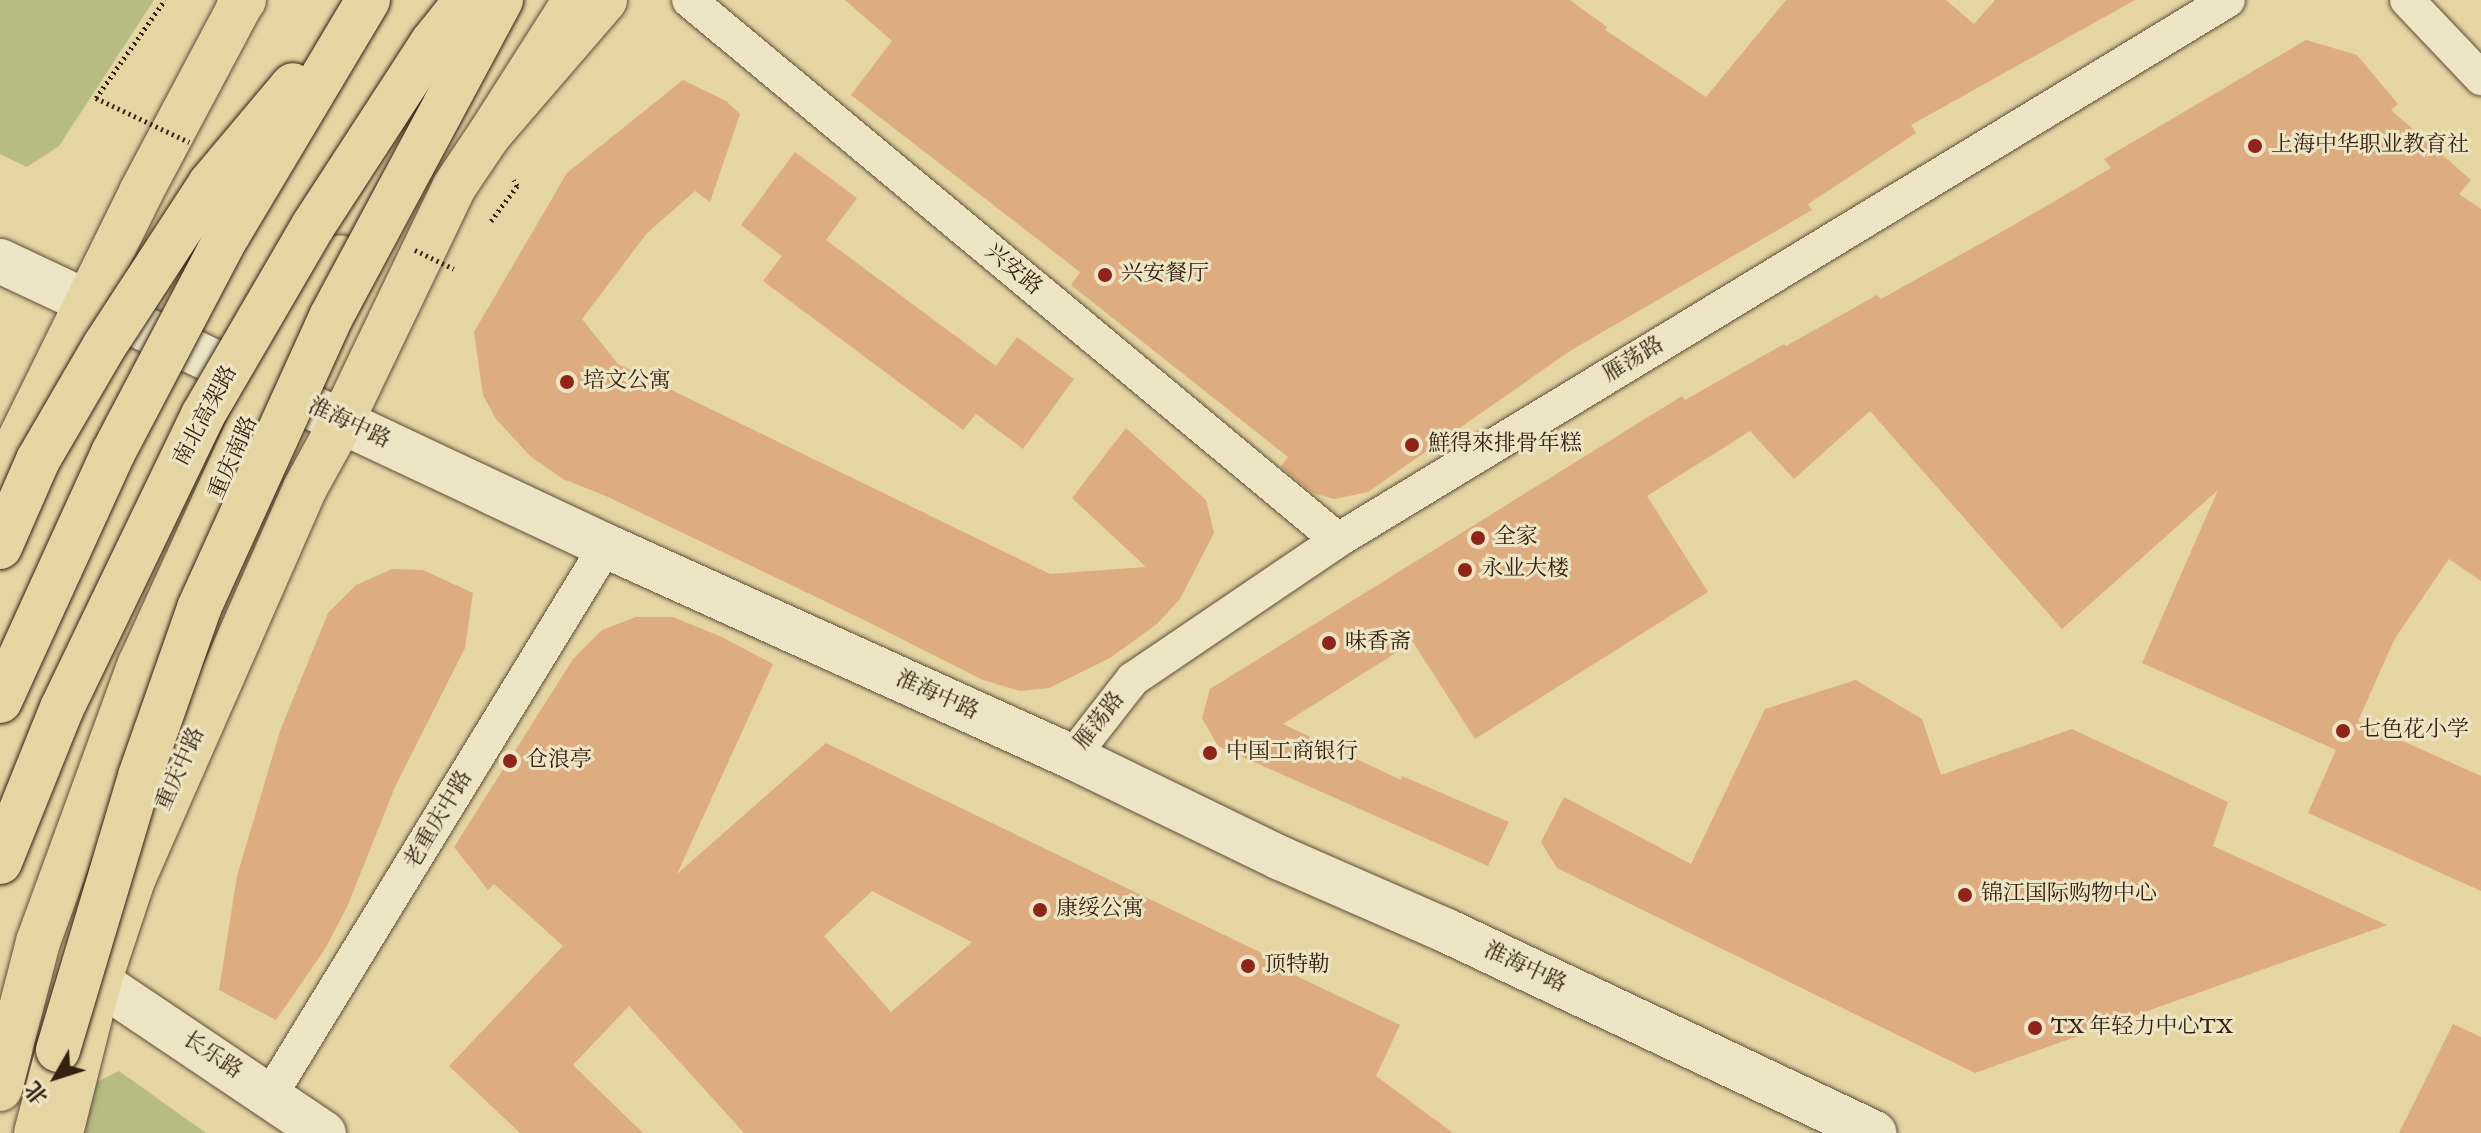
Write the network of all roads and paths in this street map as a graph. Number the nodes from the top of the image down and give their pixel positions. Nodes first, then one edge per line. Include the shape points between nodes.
1 (165, 0) edge
2 (347, 0) edge
3 (366, 0) edge
4 (466, 0) edge
5 (484, 0) edge
6 (501, 0) edge
7 (575, 0) edge
8 (605, 0) edge
9 (689, 0) edge
10 (2228, 0) edge
11 (2407, 0) edge
12 (242, 3) edge
13 (2481, 78) edge
14 (96, 98) dead end
15 (489, 135) junction
16 (454, 187) junction
17 (0, 261) edge
18 (322, 289) junction
19 (88, 302) junction
20 (153, 332) junction
21 (267, 385) junction
22 (342, 421) junction
23 (0, 479) edge
24 (1338, 540) junction
25 (606, 546) junction
26 (0, 547) edge
27 (0, 701) edge
28 (0, 715) edge
29 (1072, 757) junction
30 (0, 862) edge
31 (133, 880) junction
32 (38, 942) junction
33 (99, 982) junction
34 (0, 1089) edge
35 (271, 1094) junction
36 (36, 1133) edge
37 (61, 1133) edge
38 (324, 1133) edge
39 (1874, 1133) edge

1 - 14 path
2 - 20 main road
3 - 26 main road, bridge via 201,197 46,447
3 - 27 main road, bridge via 222,245 149,384
4 - 30 main road, 南北高架路, bridge via 432,43 313,226 203,415 62,708
5 - 18 main road, 重庆南路
6 - 36 main road, bridge via 331,317 199,608 140,776
7 - 15 main road
8 - 15 main road
9 - 24 street, 兴安路
10 - 24 street, 雁荡路
11 - 13 street
12 - 19 main road
15 - 16 main road
16 - 18 main road
16 - 22 main road
17 - 19 main road, 淮海中路
18 - 21 main road, 重庆南路
19 - 20 main road, 淮海中路
19 - 23 main road
20 - 21 main road, 淮海中路
20 - 28 main road via 80,498
21 - 22 main road, 淮海中路
21 - 32 main road, 重庆南路 via 140,664
22 - 25 main road, 淮海中路
22 - 31 main road, 重庆中路 via 299,502
24 - 29 street, 雁荡路 via 1133,679
25 - 29 main road, 淮海中路
25 - 35 street, 老重庆中路
29 - 39 main road, 淮海中路
31 - 32 main road
31 - 33 main road, 重庆中路
32 - 34 main road
33 - 35 main road, 长乐路
33 - 37 main road, 重庆中路
35 - 38 main road, 长乐路

